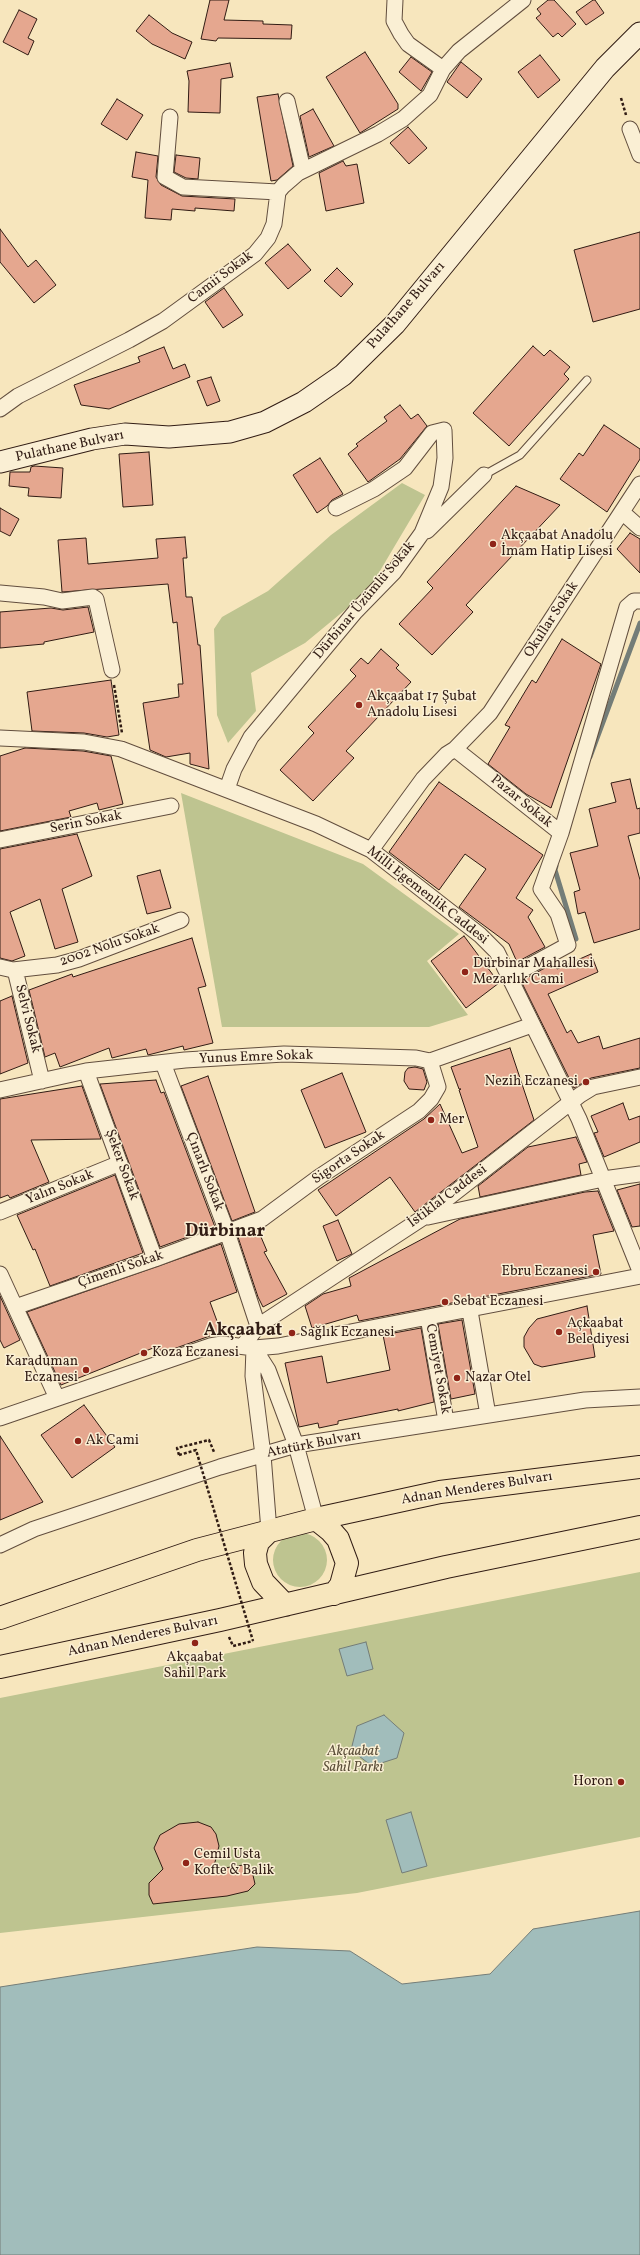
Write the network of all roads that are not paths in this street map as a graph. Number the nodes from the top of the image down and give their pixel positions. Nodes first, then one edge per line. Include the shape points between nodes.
1 (395, 0) edge
2 (523, 0) edge
3 (640, 33) edge
4 (443, 68) junction
5 (287, 101) dead end
6 (170, 117) dead end
7 (630, 129) dead end
8 (640, 155) edge
9 (304, 170) junction
10 (278, 192) junction
11 (587, 380) dead end
12 (0, 409) edge
13 (0, 462) edge
14 (484, 475) joint
15 (640, 484) edge
16 (336, 508) dead end
17 (622, 512) junction
18 (640, 528) edge
19 (414, 544) junction
20 (0, 593) edge
21 (640, 601) edge
22 (112, 670) road end
23 (0, 738) edge
24 (455, 749) junction
25 (227, 790) junction
26 (171, 806) dead end
27 (561, 833) junction
28 (0, 840) edge
29 (371, 850) junction
30 (181, 920) dead end
31 (7, 968) edge
32 (509, 977) junction
33 (532, 1025) junction
34 (430, 1061) junction
35 (163, 1063) junction
36 (86, 1071) junction
37 (640, 1077) edge
38 (42, 1081) junction
39 (0, 1090) edge
40 (570, 1102) junction
41 (120, 1163) junction
42 (640, 1174) edge
43 (603, 1179) junction
44 (0, 1212) edge
45 (421, 1219) junction
46 (227, 1232) junction
47 (155, 1259) junction
48 (640, 1271) edge
49 (0, 1274) edge
50 (640, 1276) edge
51 (15, 1307) junction
52 (470, 1311) junction
53 (428, 1317) junction
54 (258, 1326) junction
55 (248, 1347) junction
56 (640, 1397) edge
57 (57, 1398) junction
58 (488, 1415) junction
59 (0, 1418) edge
60 (446, 1421) junction
61 (296, 1445) junction
62 (263, 1455) junction
63 (640, 1467) edge
64 (316, 1519) junction
65 (640, 1527) edge
66 (269, 1531) junction
67 (0, 1545) edge
68 (334, 1594) junction
69 (285, 1605) junction
70 (0, 1618) edge
71 (0, 1667) edge

1 - 4 street via 394,21 400,34 408,44
2 - 4 street via 459,51
3 - 13 street, Pulathane Bulvarı via 605,68 395,324 343,375 317,393 265,422 230,432 169,437 125,434 92,439
4 - 9 street via 430,95 403,119 361,144
5 - 9 street
6 - 10 street via 165,177 183,187
7 - 8 street
9 - 10 street
10 - 12 street, Camii Sokak via 274,224 268,238 255,254 162,321 18,396
11 - 14 lane via 520,455
14 - 19 street
15 - 17 street, Okullar Sokak
16 - 19 street, Dürbinar Üzümlü Sokak via 374,489 405,468 432,433 444,430 441,487 422,533
17 - 18 street
17 - 24 street, Okullar Sokak via 490,713
19 - 25 street, Dürbinar Üzümlü Sokak via 394,572 355,612 251,737
20 - 22 street via 62,601 93,597 96,599
21 - 27 street via 634,601 627,607
23 - 25 street, Milli Egemenlik Caddesi via 84,742 124,750
24 - 27 street, Pazar Sokak
24 - 29 street via 423,779
25 - 29 street, Milli Egemenlik Caddesi via 316,824
26 - 28 street, Serin Sokak
27 - 32 street, Pazar Sokak via 541,890 558,914 568,945
29 - 32 street, Milli Egemenlik Caddesi via 480,936 497,952
30 - 31 street, 2002 Nolu Sokak via 79,959 57,965
31 - 38 street, Selvi Sokak
32 - 33 street, Milli Egemenlik Caddesi
33 - 34 street, Yunus Emre Sokak
33 - 40 street, Milli Egemenlik Caddesi
34 - 35 street, Yunus Emre Sokak via 416,1058 284,1054
34 - 46 street, Sigorta Sokak via 438,1088 420,1111 319,1177 262,1219
35 - 36 street, Yunus Emre Sokak
35 - 46 street, Çınarlı Sokak
36 - 38 street, Yunus Emre Sokak
36 - 41 street, Şeker Sokak
37 - 40 street, İstiklal Caddesi via 593,1087
38 - 39 street, Yunus Emre Sokak
40 - 43 street, Milli Egemenlik Caddesi
40 - 45 street, İstiklal Caddesi
41 - 44 street, Yalın Sokak
41 - 47 street, Şeker Sokak
42 - 43 street
43 - 45 street
43 - 48 street, Milli Egemenlik Caddesi
45 - 54 street, İstiklal Caddesi
46 - 47 street, Çimenli Sokak
46 - 54 street, Çınarlı Sokak
47 - 51 street, Çimenli Sokak
49 - 51 street
50 - 52 street
51 - 57 street
52 - 53 street
52 - 58 street
53 - 55 street via 278,1346
53 - 60 street, Cemiyet Sokak
54 - 55 street
55 - 57 street via 222,1344 210,1346
55 - 61 street via 268,1370
55 - 62 street
56 - 58 street, Atatürk Bulvarı via 585,1400
57 - 59 street
58 - 60 street, Atatürk Bulvarı
60 - 61 street, Atatürk Bulvarı
61 - 62 street, Atatürk Bulvarı
61 - 64 street
62 - 66 street
62 - 67 street, Atatürk Bulvarı via 34,1529
63 - 64 highway, Adnan Menderes Bulvarı via 440,1492
64 - 66 highway, Adnan Menderes Bulvarı
64 - 68 highway via 338,1539 347,1563 341,1585
65 - 68 highway, Adnan Menderes Bulvarı via 446,1567
66 - 69 highway via 258,1542 256,1564 263,1582
66 - 70 highway, Adnan Menderes Bulvarı via 197,1550
68 - 69 highway, Adnan Menderes Bulvarı
69 - 71 highway, Adnan Menderes Bulvarı

